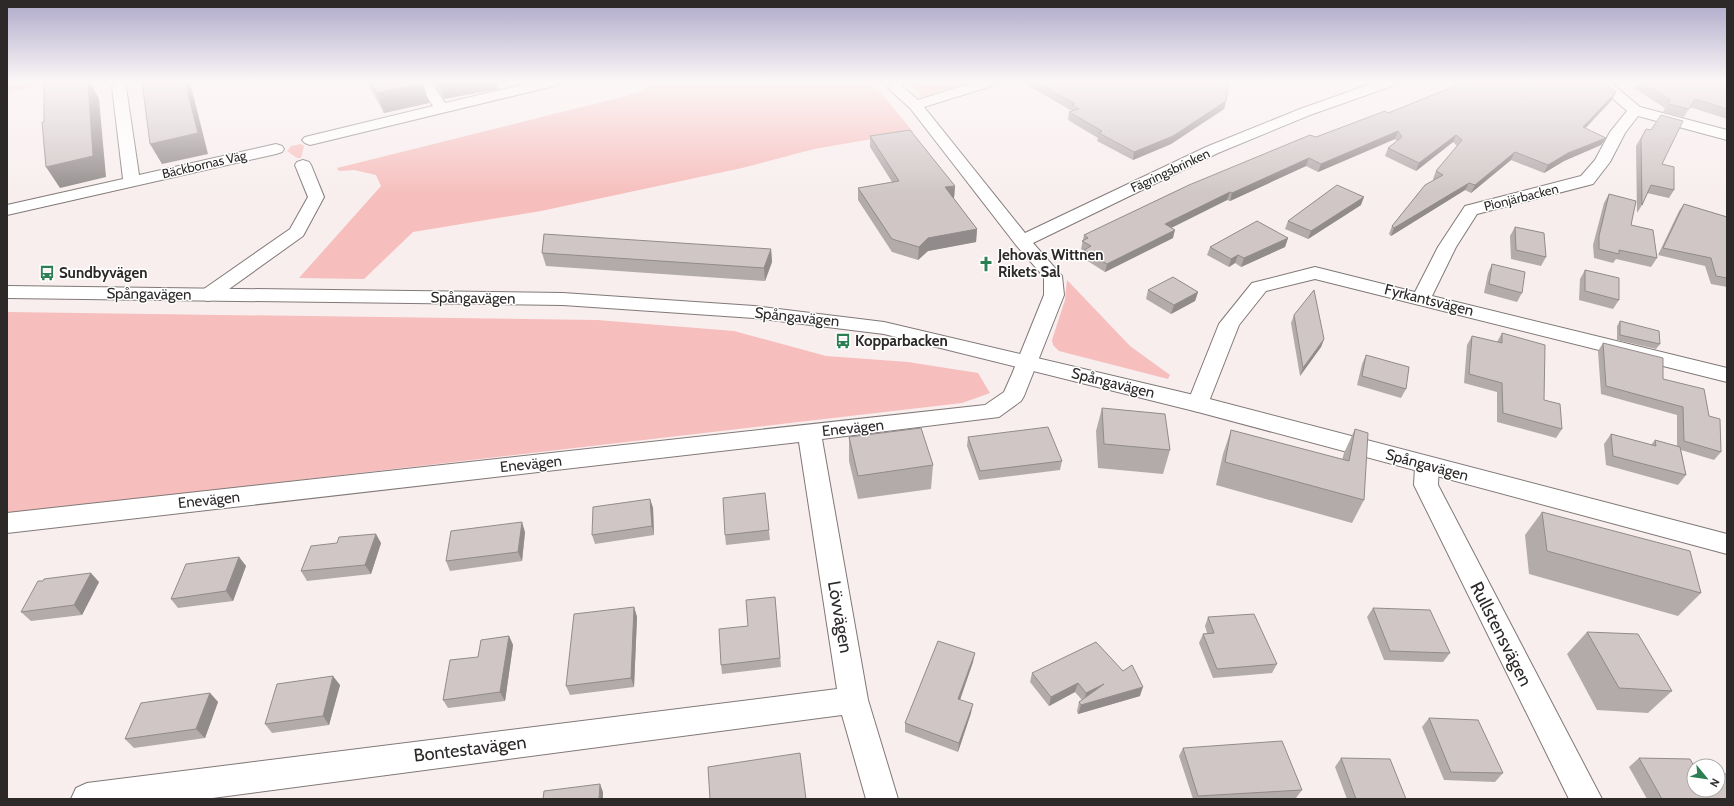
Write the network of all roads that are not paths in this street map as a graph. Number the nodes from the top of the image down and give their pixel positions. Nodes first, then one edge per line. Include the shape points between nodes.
1 (123, 120) edge
2 (393, 120) edge
3 (926, 120) edge
4 (1286, 120) edge
5 (1628, 120) edge
6 (1670, 120) edge
7 (1727, 135) edge
8 (310, 140) junction
9 (285, 144) junction
10 (303, 164) junction
11 (131, 180) junction
12 (7, 210) edge
13 (1022, 241) junction
14 (7, 292) edge
15 (208, 295) junction
16 (1421, 298) junction
17 (1028, 363) junction
18 (1727, 375) edge
19 (1198, 404) junction
20 (809, 432) junction
21 (1427, 466) junction
22 (7, 523) edge
23 (1727, 544) edge
24 (854, 700) junction
25 (87, 799) edge
26 (882, 799) edge
27 (1586, 799) edge

1 - 11 street
2 - 8 street, Bäckbornas Väg
3 - 13 street
4 - 13 street, Fägringsbrinken via 1212,150
5 - 16 street, Pionjärbacken via 1602,162 1587,180 1471,210 1447,247
6 - 7 street
8 - 9 street, Bäckbornas Väg
8 - 10 street via 314,144
9 - 10 street via 277,155
9 - 11 street, Bäckbornas Väg
10 - 15 street via 316,197 297,232
11 - 12 street, Bäckbornas Väg
13 - 17 street via 1054,276 1054,295
14 - 15 street, Spångavägen
15 - 17 street, Spångavägen via 563,299 754,312 884,328
16 - 18 street, Fyrkantsvägen
16 - 19 street, Fyrkantsvägen via 1316,273 1259,287 1229,324
17 - 19 street, Spångavägen
17 - 20 street, Enevägen via 1013,396 991,412
19 - 21 street, Spångavägen
20 - 22 street, Enevägen
20 - 24 street, Lövvägen
21 - 23 street, Spångavägen
21 - 27 street, Rullstensvägen via 1426,485
24 - 25 street, Bontestavägen
24 - 26 street, Lövvägen

